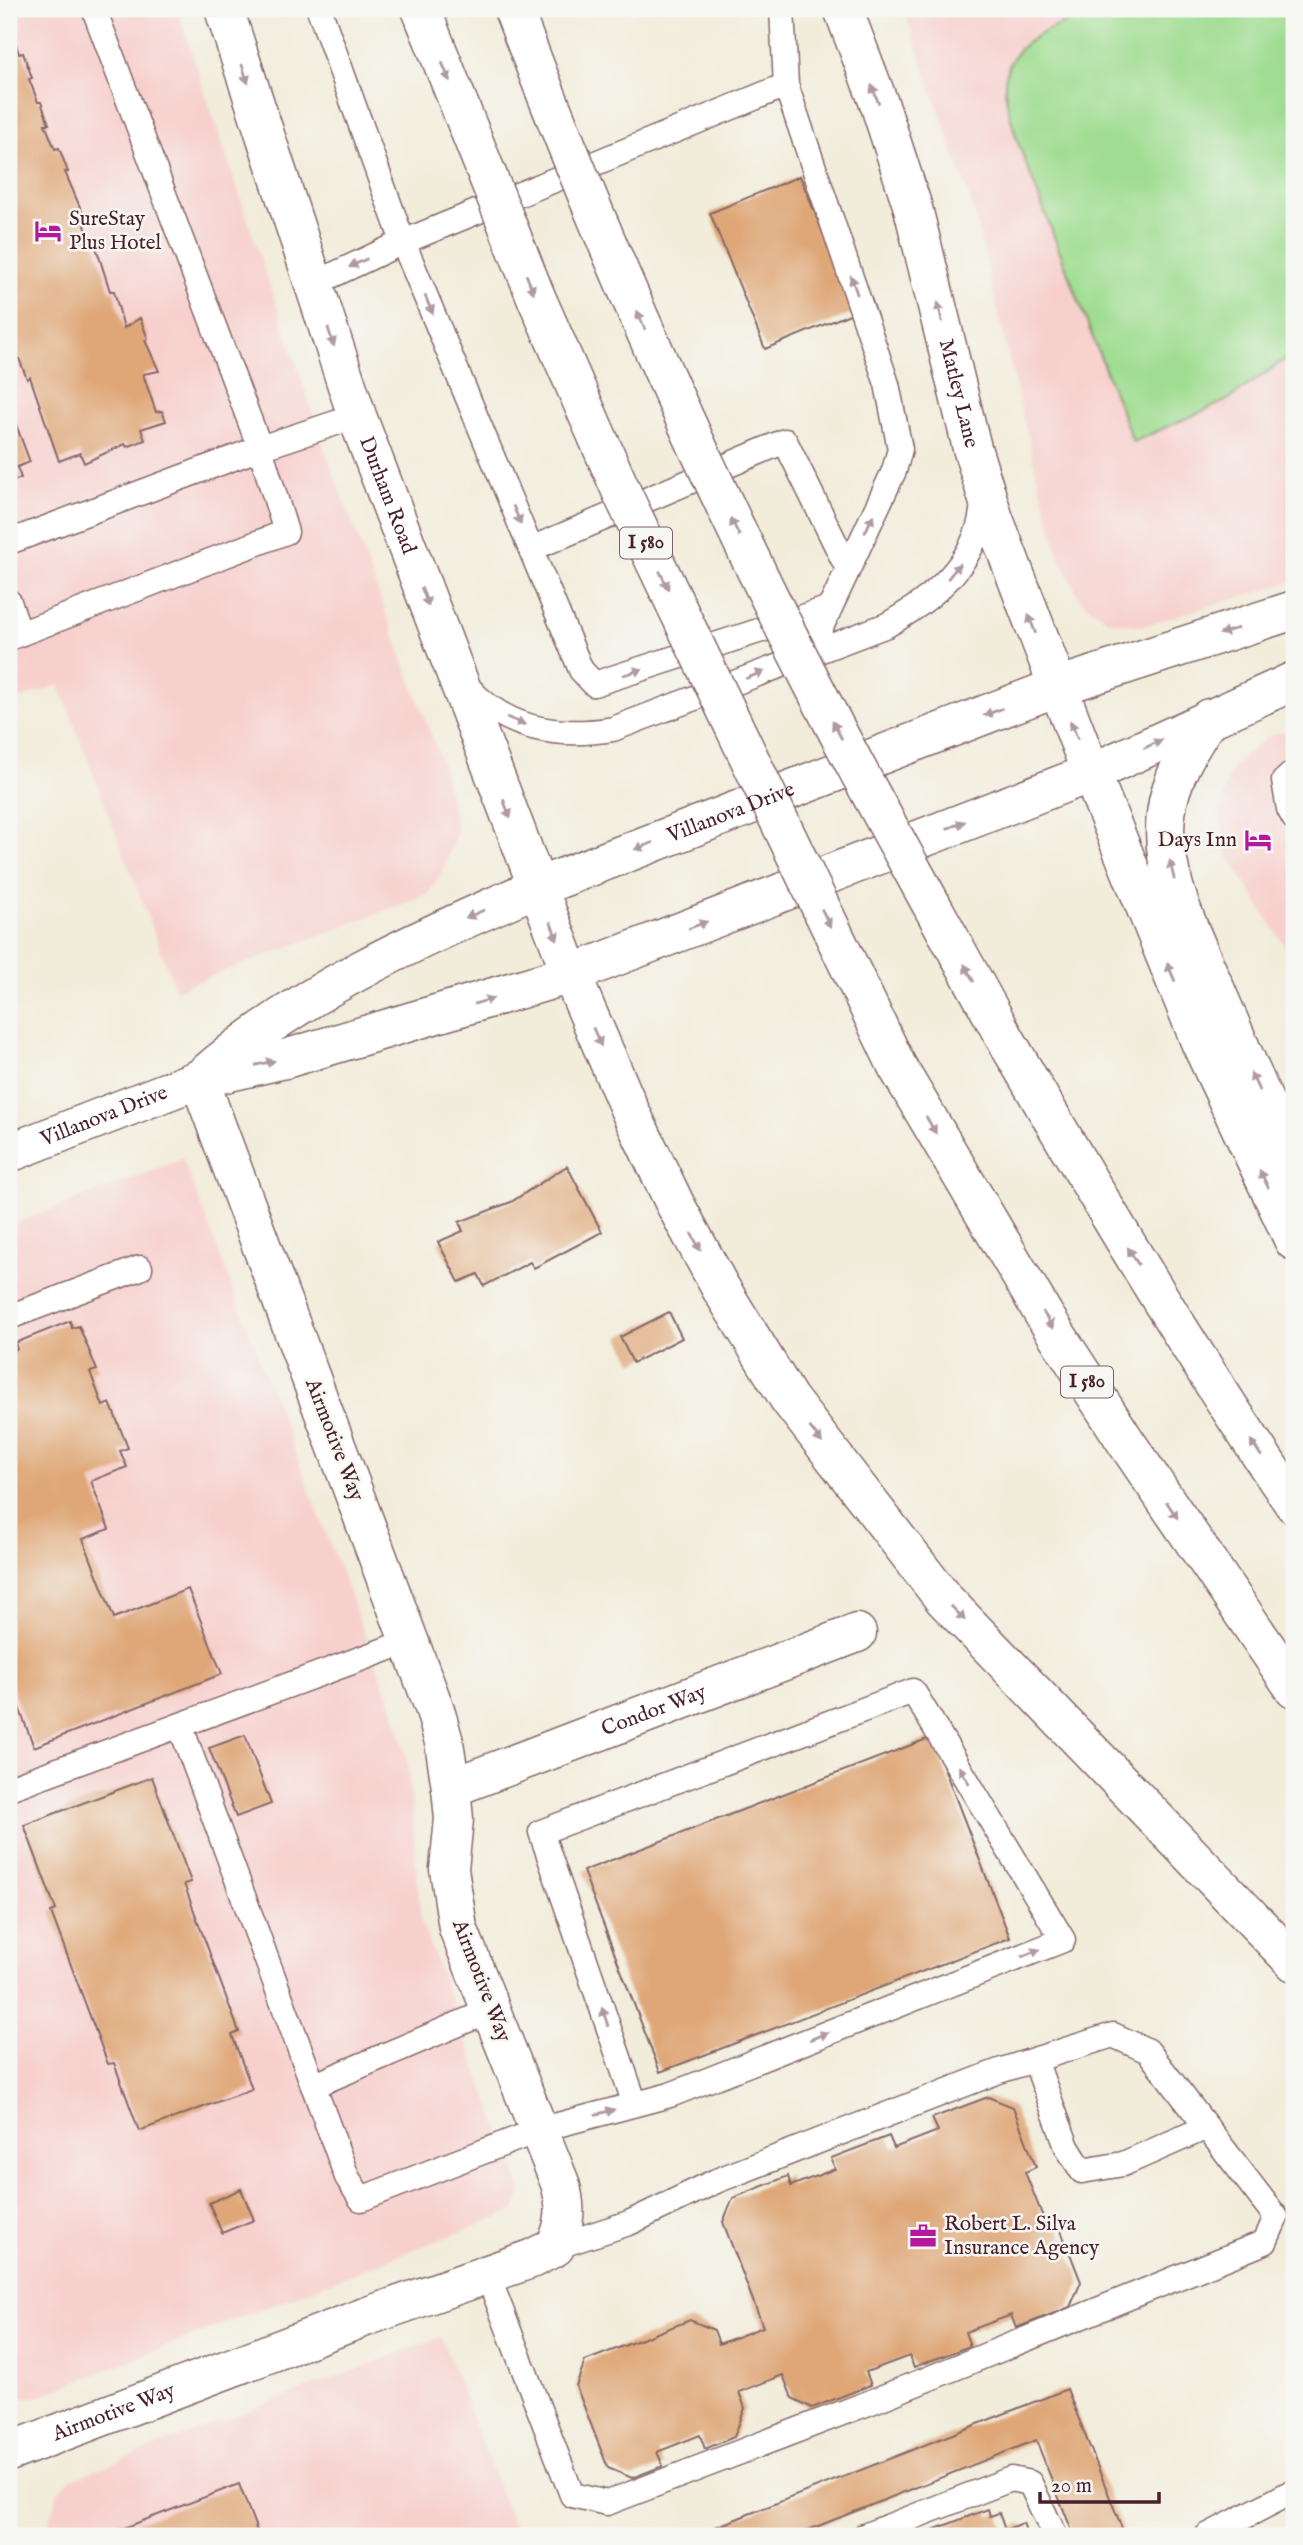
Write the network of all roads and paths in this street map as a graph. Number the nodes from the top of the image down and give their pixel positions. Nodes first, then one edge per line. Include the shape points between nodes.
1 (93, 9) edge
2 (224, 9) edge
3 (319, 9) edge
4 (421, 9) edge
5 (513, 9) edge
6 (782, 9) edge
7 (843, 9) edge
8 (786, 85) junction
9 (403, 242) junction
10 (314, 284) junction
11 (357, 416) junction
12 (260, 448) junction
13 (983, 484) junction
14 (9, 542) edge
15 (531, 549) junction
16 (848, 569) junction
17 (9, 602) edge
18 (830, 608) junction
19 (1294, 610) edge
20 (15, 636) edge
21 (808, 655) junction
22 (449, 660) junction
23 (1294, 681) edge
24 (1057, 687) junction
25 (1209, 718) junction
26 (1294, 772) edge
27 (1091, 773) junction
28 (1294, 818) edge
29 (538, 887) junction
30 (571, 974) junction
31 (198, 1079) junction
32 (9, 1153) edge
33 (1294, 1166) edge
34 (1294, 1241) edge
35 (140, 1268) dead end
36 (9, 1317) edge
37 (1294, 1504) edge
38 (857, 1633) dead end
39 (409, 1641) junction
40 (1294, 1688) edge
41 (180, 1725) junction
42 (9, 1788) edge
43 (452, 1788) junction
44 (1294, 1962) edge
45 (491, 2010) junction
46 (1034, 2060) junction
47 (313, 2086) junction
48 (635, 2104) junction
49 (1207, 2127) junction
50 (539, 2130) junction
51 (555, 2247) junction
52 (488, 2276) junction
53 (9, 2452) edge
54 (1294, 2491) edge
55 (864, 2536) edge
56 (1055, 2536) edge
57 (1207, 2536) edge

1 - 12 lane
2 -> 10 main road, Durham Road
3 - 9 lane
4 -> 40 main road, I 580, bridge via 536,297 623,495 897,1066 1044,1315
37 -> 5 main road, bridge via 1121,1236 863,781 733,523 597,219
6 - 8 lane
13 -> 7 main road, Matley Lane via 912,208
8 - 9 lane
16 -> 8 lane via 894,471 900,449 897,423
9 -> 10 lane
9 -> 15 lane
10 -> 11 main road, Durham Road
11 - 12 lane
11 -> 22 main road, Durham Road
12 - 14 lane
12 - 20 lane via 286,532
21 -> 13 lane via 887,625 920,607 943,585 974,543 983,508
24 -> 13 main road, Matley Lane
15 - 16 lane via 785,441
15 -> 18 lane via 581,670 594,684
16 - 18 lane
17 - 20 lane
18 - 21 lane
19 -> 24 main road, Villanova Drive
22 -> 21 lane via 479,700 495,712 551,733 584,734 613,729
22 -> 29 main road, Durham Road
23 - 25 main road, Villanova Drive
27 -> 24 main road, Matley Lane
24 -> 29 main road, Villanova Drive
27 -> 25 main road, Villanova Drive
33 -> 25 main road via 1189,927 1171,867 1166,835 1170,793 1192,743
26 - 28 lane via 1284,781
30 -> 27 main road, Villanova Drive
34 -> 27 main road, Matley Lane via 1201,1044
29 -> 30 main road, Durham Road
29 -> 31 main road, Villanova Drive via 328,987 244,1040
31 -> 30 main road, Villanova Drive via 298,1055
30 -> 44 main road, Durham Road via 675,1204 789,1399 943,1598
31 - 32 main road, Villanova Drive
31 - 39 main road, Airmotive Way
35 - 36 lane
38 - 43 main road, Condor Way
39 - 41 lane
39 - 43 main road, Airmotive Way via 441,1731
41 - 42 lane
41 - 47 lane
43 - 45 main road, Airmotive Way via 451,1893 458,1928
45 - 47 lane
45 - 50 main road, Airmotive Way
46 - 49 lane via 1114,2035 1147,2050
46 - 49 lane via 1067,2147 1082,2171 1123,2164
46 - 51 lane via 716,2181 629,2223
47 - 50 lane via 347,2177 361,2199
48 - 48 lane via 541,1832 913,1692 1063,1940 670,2095
50 -> 48 lane
49 - 52 lane via 1276,2217 1265,2242 1060,2328 607,2503 572,2496
50 - 51 main road, Airmotive Way via 567,2205 565,2225
51 - 52 main road, Airmotive Way
52 - 53 main road, Airmotive Way via 365,2317
54 - 57 lane
55 - 56 lane via 1011,2479 1030,2483

